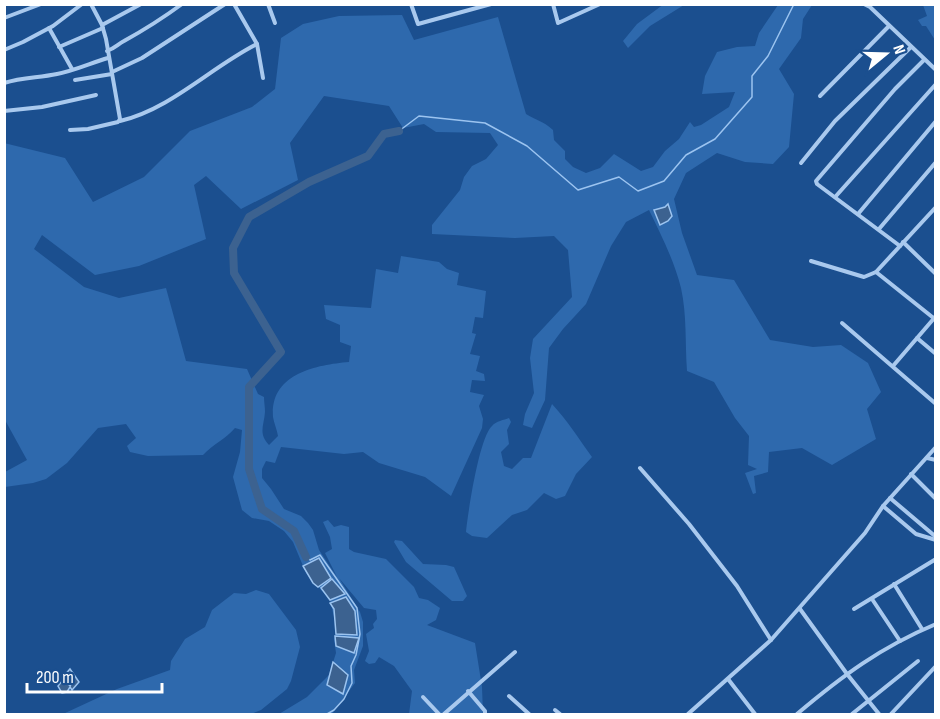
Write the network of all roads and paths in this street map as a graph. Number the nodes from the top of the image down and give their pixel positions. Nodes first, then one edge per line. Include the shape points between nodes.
1 (41, 4) edge
2 (91, 4) edge
3 (141, 4) edge
4 (182, 4) edge
5 (225, 4) edge
6 (241, 4) edge
7 (268, 4) edge
8 (411, 4) edge
9 (491, 4) edge
10 (553, 4) edge
11 (600, 4) edge
12 (864, 4) edge
13 (79, 5) edge
14 (235, 6) edge
15 (4, 9) edge
16 (6, 18) edge
17 (275, 23) dead end
18 (102, 26) junction
19 (888, 26) junction
20 (49, 28) junction
21 (257, 44) junction
22 (59, 47) junction
23 (911, 47) junction
24 (4, 50) edge
25 (108, 51) junction
26 (108, 58) junction
27 (924, 60) junction
28 (72, 69) junction
29 (936, 70) edge
30 (112, 73) junction
31 (263, 78) dead end
32 (75, 80) dead end
33 (4, 83) edge
34 (936, 84) edge
35 (96, 95) dead end
36 (820, 96) dead end
37 (4, 111) edge
38 (936, 121) edge
39 (119, 122) junction
40 (70, 130) dead end
41 (936, 162) edge
42 (801, 163) dead end
43 (836, 196) junction
44 (936, 207) edge
45 (858, 214) junction
46 (879, 229) junction
47 (902, 244) junction
48 (811, 261) dead end
49 (876, 272) junction
50 (936, 274) edge
51 (935, 318) edge
52 (842, 323) dead end
53 (917, 339) junction
54 (936, 354) edge
55 (893, 366) junction
56 (936, 404) edge
57 (936, 447) edge
58 (926, 458) junction
59 (936, 460) edge
60 (640, 468) dead end
61 (911, 474) junction
62 (890, 498) junction
63 (936, 499) edge
64 (883, 506) junction
65 (936, 539) edge
66 (936, 559) edge
67 (894, 584) junction
68 (872, 599) junction
69 (800, 609) junction
70 (854, 609) dead end
71 (936, 624) edge
72 (922, 630) junction
73 (771, 640) junction
74 (900, 640) junction
75 (515, 652) dead end
76 (918, 661) dead end
77 (936, 666) edge
78 (847, 674) junction
79 (728, 679) junction
80 (468, 691) junction
81 (509, 696) dead end
82 (423, 697) dead end
83 (869, 700) junction
84 (555, 710) dead end
85 (441, 714) edge
86 (485, 714) edge
87 (529, 714) edge
88 (560, 714) edge
89 (687, 714) edge
90 (755, 714) edge
91 (797, 714) edge
92 (852, 714) edge
93 (879, 714) edge
94 (891, 714) edge

1 - 16 street
2 - 18 street
3 - 18 street
4 - 25 street
5 - 30 street
6 - 14 street
7 - 17 street
8 - 9 street via 418,24
10 - 11 street via 558,23
12 - 19 street
13 - 20 street
14 - 21 street
15 - 16 street
18 - 22 street
18 - 25 street
19 - 23 street
19 - 36 street
20 - 22 street
20 - 24 street
21 - 31 street
21 - 39 street via 181,93 139,116
22 - 28 street
23 - 27 street
23 - 42 street via 834,121
25 - 26 street
26 - 28 street
26 - 30 street
27 - 29 street
27 - 43 street via 817,179 817,184
28 - 33 street
30 - 32 street
30 - 39 street
34 - 43 street
35 - 37 street
38 - 45 street
39 - 40 street
41 - 46 street
43 - 45 street
44 - 47 street
45 - 46 street
46 - 47 street
47 - 49 street
47 - 50 street
48 - 49 street via 864,277
49 - 51 street
51 - 53 street
52 - 55 street
53 - 54 street
53 - 55 street
55 - 56 street
57 - 58 street
58 - 59 street
58 - 61 street
60 - 73 street via 737,586
61 - 62 street
61 - 63 street
62 - 64 street
62 - 65 street
64 - 65 street via 916,534
64 - 69 street
66 - 67 street
67 - 68 street
67 - 72 street
68 - 70 street
68 - 74 street
69 - 73 street
69 - 78 street
71 - 72 street
72 - 74 street
73 - 79 street
74 - 78 street
75 - 80 street
76 - 83 street
77 - 94 street
78 - 83 street
78 - 91 street
79 - 89 street
79 - 90 street
80 - 85 street
80 - 86 street
81 - 87 street
82 - 85 street
83 - 92 street
83 - 93 street
84 - 88 street

